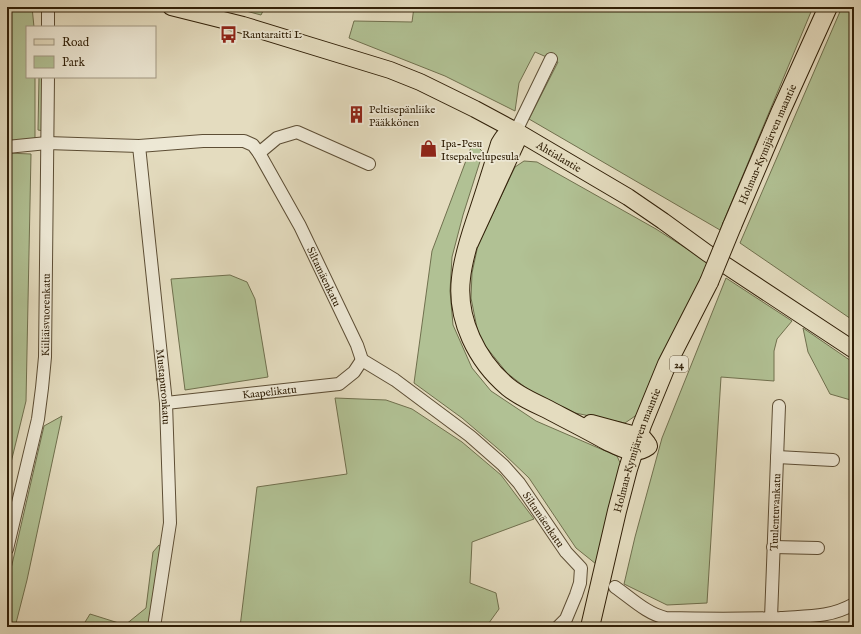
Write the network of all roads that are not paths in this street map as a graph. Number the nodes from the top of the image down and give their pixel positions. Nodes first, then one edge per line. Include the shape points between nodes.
1 (48, 7) edge
2 (171, 7) edge
3 (826, 11) edge
4 (48, 26) edge
5 (551, 59) dead end
6 (48, 78) edge
7 (512, 136) junction
8 (47, 144) junction
9 (140, 146) junction
10 (7, 147) edge
11 (259, 152) junction
12 (369, 164) dead end
13 (854, 350) edge
14 (362, 360) junction
15 (166, 403) junction
16 (779, 406) dead end
17 (640, 444) junction
18 (777, 457) junction
19 (833, 460) dead end
20 (773, 546) junction
21 (818, 548) dead end
22 (7, 549) edge
23 (615, 587) dead end
24 (854, 604) edge
25 (776, 621) edge
26 (732, 623) edge
27 (558, 626) edge
28 (154, 627) edge
29 (590, 627) edge
30 (600, 627) edge

1 - 4 street
2 - 7 main road, Ahtialantie via 243,25 390,70 475,109
3 - 17 highway, Holman–Kymijärven maantie / 24, bridge via 732,226 671,383
5 - 7 street
6 - 8 street, Kiiliäisvuorenkatu
7 - 13 main road, Ahtialantie via 628,198
7 - 17 highway via 500,144 463,260 460,296 468,332 486,363 509,388 609,442
8 - 9 street, Siltamäenkatu
8 - 10 street, Siltamäenkatu
8 - 22 street, Kiiliäisvuorenkatu via 45,357 42,388 38,419
9 - 11 street, Siltamäenkatu via 244,140 253,144
9 - 15 street, Mustapuronkatu
11 - 12 street via 277,138 297,132
11 - 14 street, Siltamäenkatu via 300,226
14 - 15 street, Kaapelikatu via 354,372 339,384
14 - 27 street, Siltamäenkatu via 395,380 470,436 519,483 566,552 581,568 576,595 566,619
15 - 28 street, Mustapuronkatu via 170,523
16 - 18 street, Tuulentuvankatu
17 - 29 highway, Holman–Kymijärven maantie / 24 via 617,511
17 - 30 highway, Holman–Kymijärven maantie / 24 via 638,475
18 - 19 street
18 - 20 street, Tuulentuvankatu
20 - 21 street
20 - 25 street, Tuulentuvankatu
23 - 26 street via 658,617
24 - 25 street via 815,617
25 - 26 street

